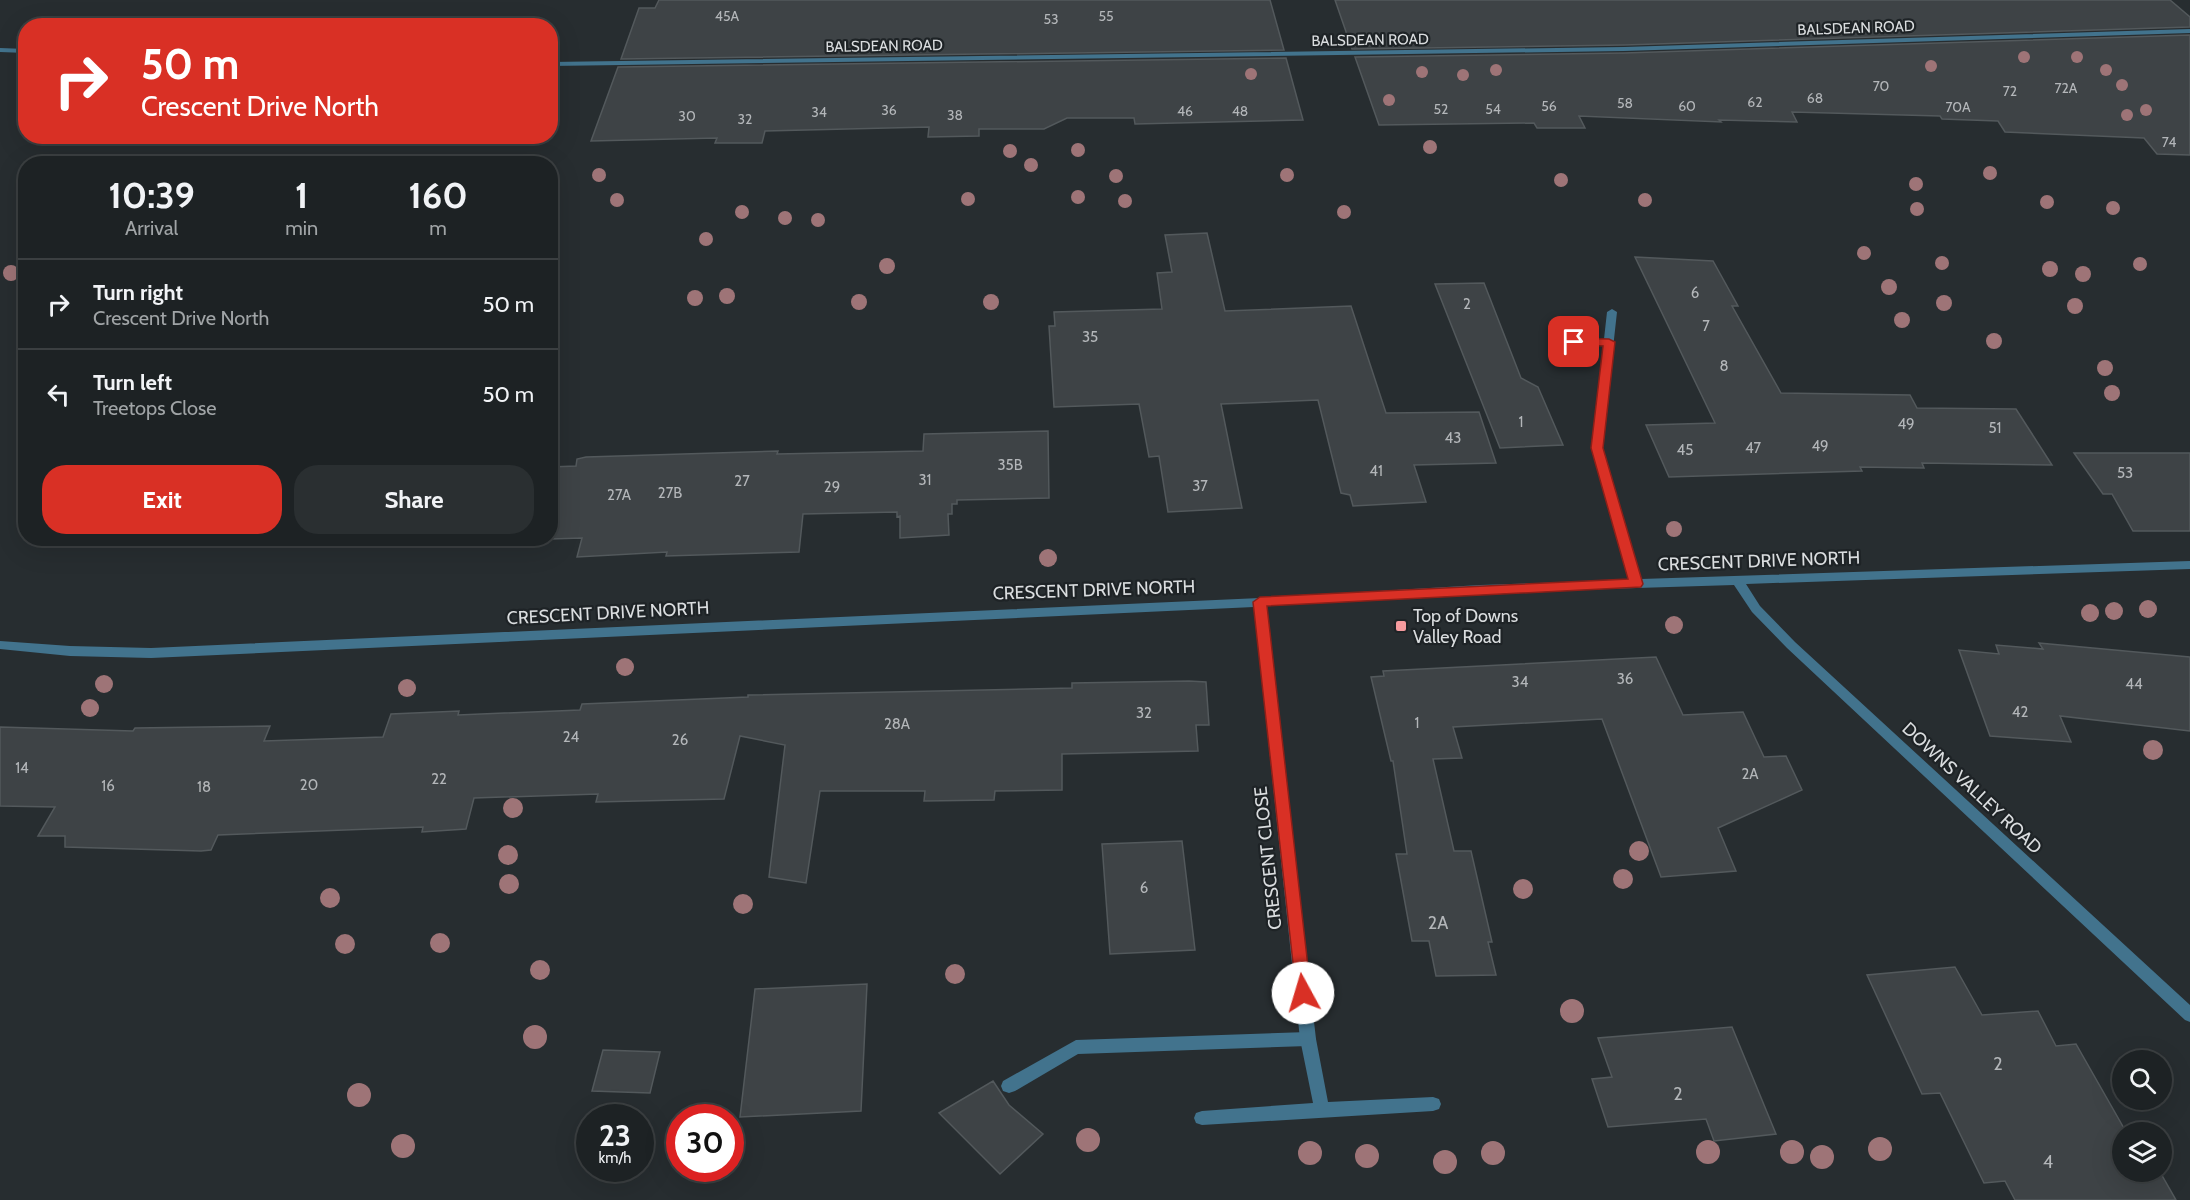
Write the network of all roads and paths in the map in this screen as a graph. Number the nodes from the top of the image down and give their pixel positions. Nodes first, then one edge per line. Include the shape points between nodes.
1 (2190, 31) edge
2 (0, 50) edge
3 (18, 51) edge
4 (558, 64) edge
5 (1612, 312) dead end
6 (1556, 342) dead end
7 (1609, 342) junction
8 (2190, 565) edge
9 (1737, 580) junction
10 (1636, 584) junction
11 (1260, 602) junction
12 (0, 645) edge
13 (2190, 1015) edge
14 (1308, 1039) junction
15 (1009, 1086) dead end
16 (1433, 1104) dead end
17 (1322, 1110) junction
18 (1202, 1118) dead end

1 - 4 street, BALSDEAN ROAD via 1624,49
2 - 3 street
5 - 7 street
6 - 7 street
7 - 10 street via 1597,448
8 - 9 street, CRESCENT DRIVE NORTH
9 - 10 street, CRESCENT DRIVE NORTH
9 - 13 street, DOWNS VALLEY ROAD via 1756,609 1791,645
10 - 11 street, CRESCENT DRIVE NORTH
11 - 12 street, CRESCENT DRIVE NORTH via 151,653
11 - 14 street, CRESCENT CLOSE
14 - 15 street via 1076,1047
14 - 17 street, CRESCENT CLOSE
16 - 17 street
17 - 18 street

